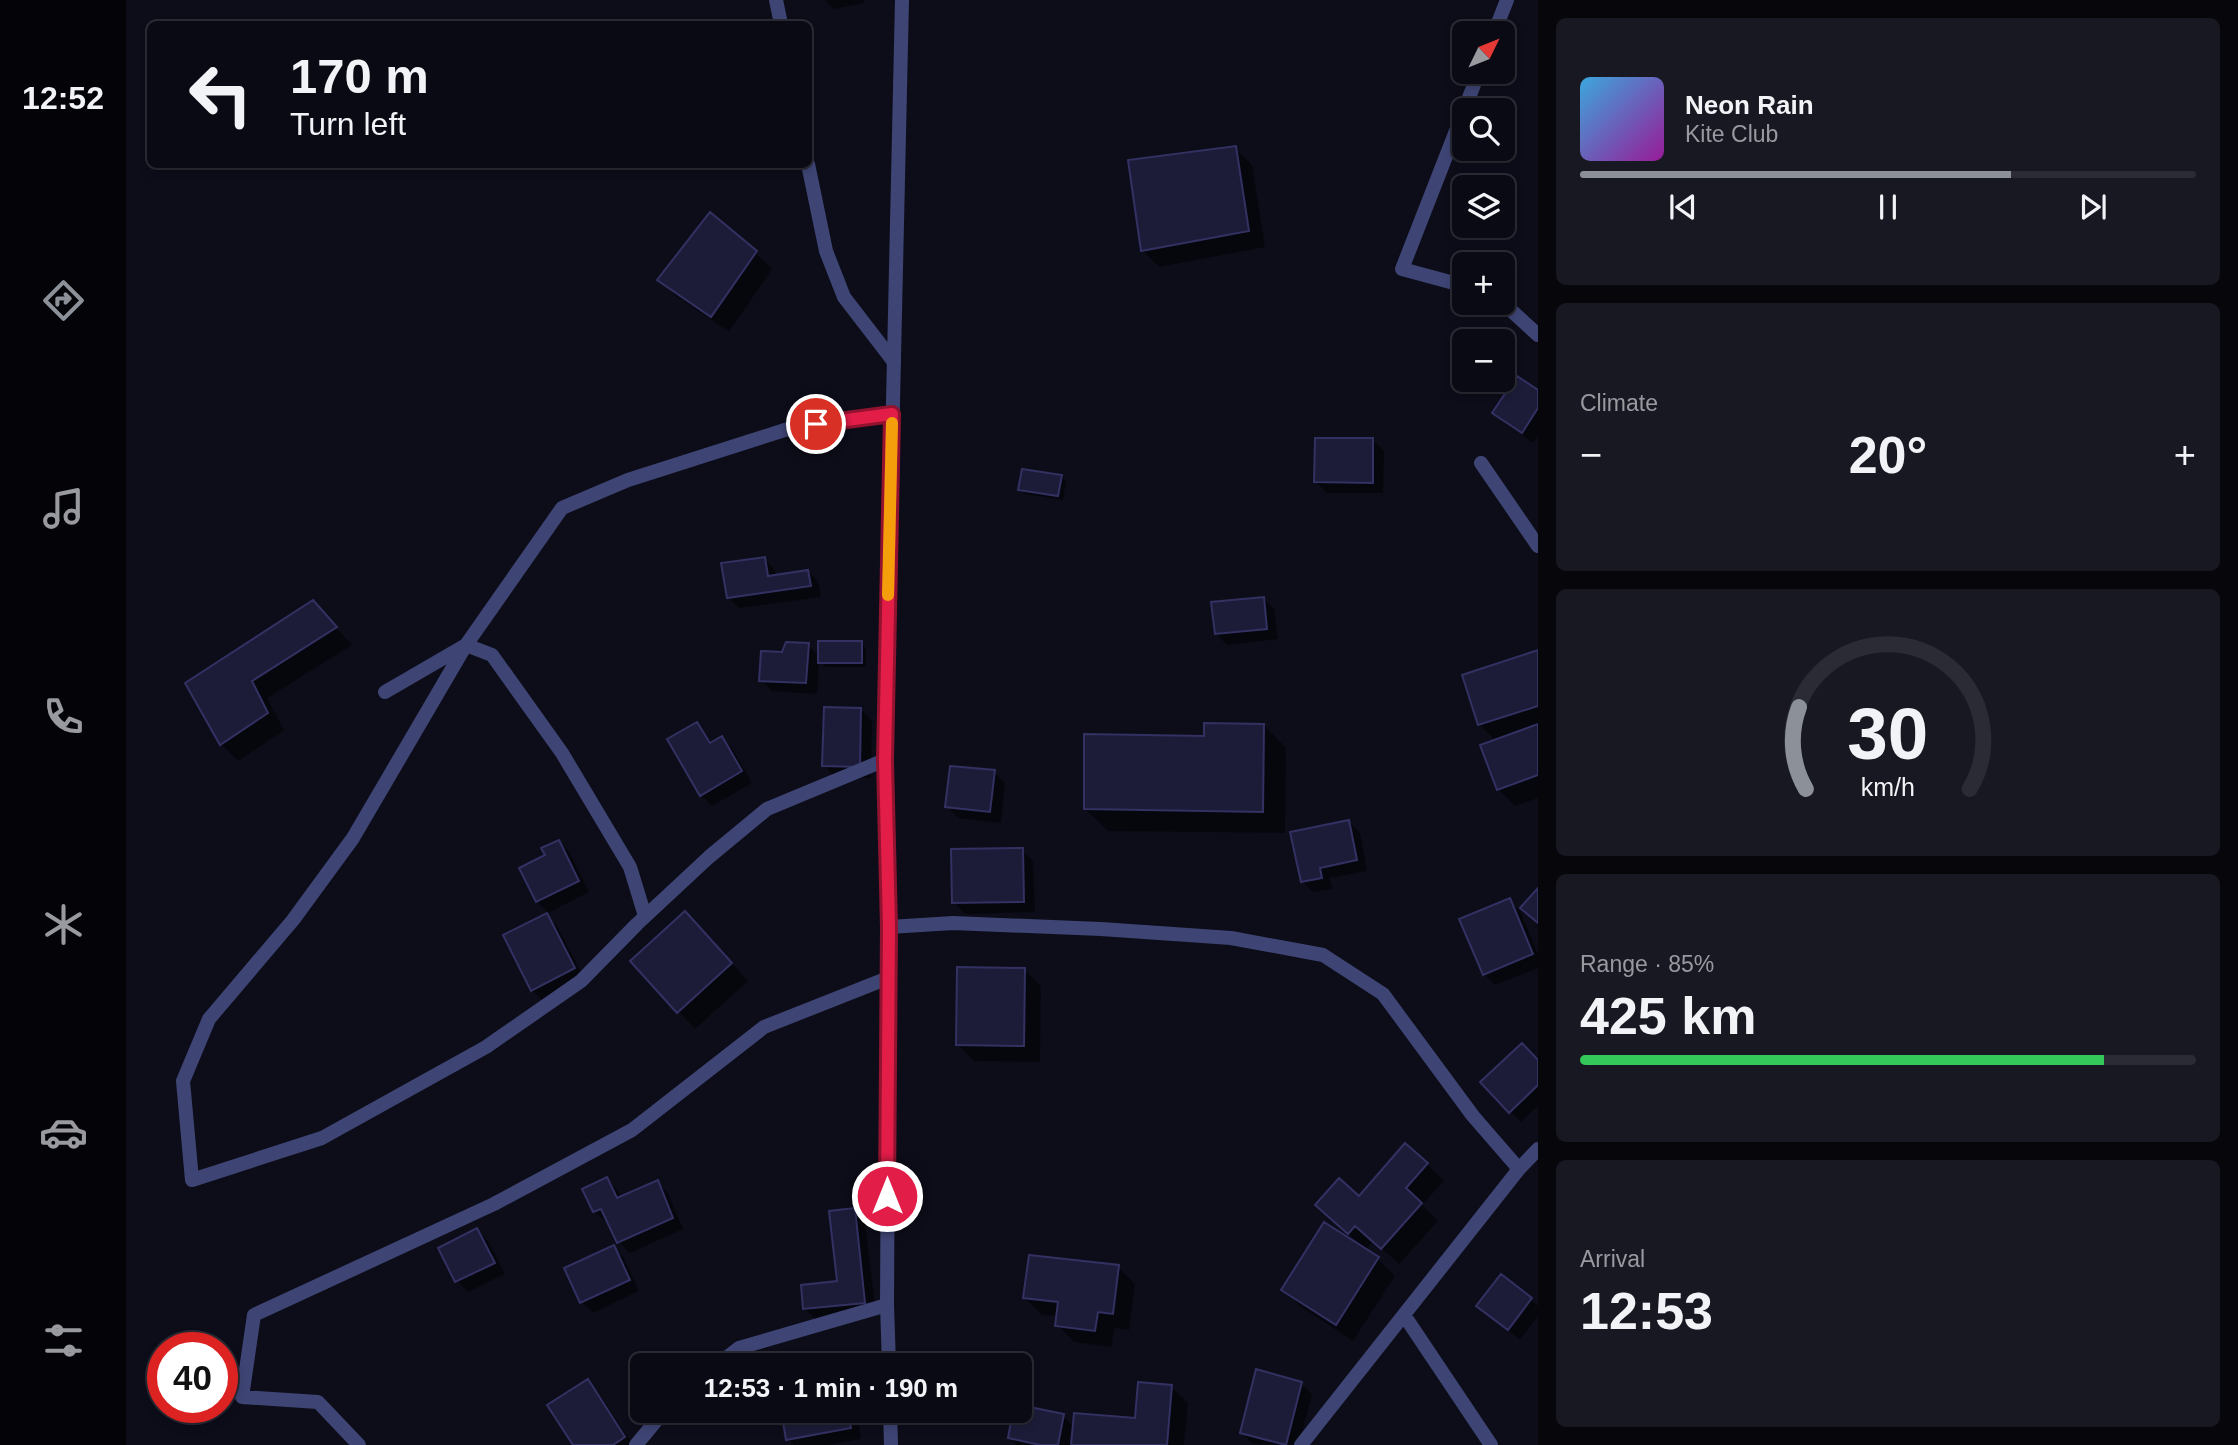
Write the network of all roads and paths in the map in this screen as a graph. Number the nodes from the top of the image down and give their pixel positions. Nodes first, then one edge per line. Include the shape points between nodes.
1 (776, 0) edge
2 (902, 0) edge
3 (1507, 0) edge
4 (780, 21) edge
5 (1499, 21) edge
6 (1474, 84) edge
7 (809, 168) edge
8 (1452, 282) edge
9 (1515, 314) edge
10 (1538, 335) edge
11 (894, 362) junction
12 (892, 414) junction
13 (1481, 463) dead end
14 (1538, 546) edge
15 (466, 645) junction
16 (385, 692) dead end
17 (885, 760) junction
18 (645, 916) junction
19 (889, 927) junction
20 (888, 978) junction
21 (1538, 1150) edge
22 (1519, 1169) junction
23 (887, 1305) junction
24 (1404, 1315) junction
25 (732, 1353) edge
26 (889, 1353) edge
27 (654, 1423) edge
28 (890, 1423) edge
29 (359, 1445) edge
30 (636, 1445) edge
31 (891, 1445) edge
32 (1301, 1445) edge
33 (1491, 1445) edge

1 - 4 street
2 - 11 street
3 - 5 street
6 - 8 street via 1402,269
7 - 11 street via 826,251 844,297
9 - 10 street
11 - 12 street
12 - 15 street via 791,428 628,480 562,508
12 - 17 street
13 - 14 street
15 - 16 street
15 - 18 street via 492,655 562,753 630,867
15 - 18 street via 353,838 293,920 209,1019 183,1081 192,1180 322,1138 486,1047 581,981
17 - 18 street via 767,809
17 - 19 street
19 - 20 street
19 - 22 street via 953,923 1101,929 1231,938 1323,955 1383,994
20 - 23 street
20 - 29 street via 764,1027 632,1130 494,1204 254,1315 242,1398 318,1402
21 - 22 street
22 - 24 street
23 - 25 street
23 - 26 street
24 - 32 street
24 - 33 street
27 - 30 street
28 - 31 street

